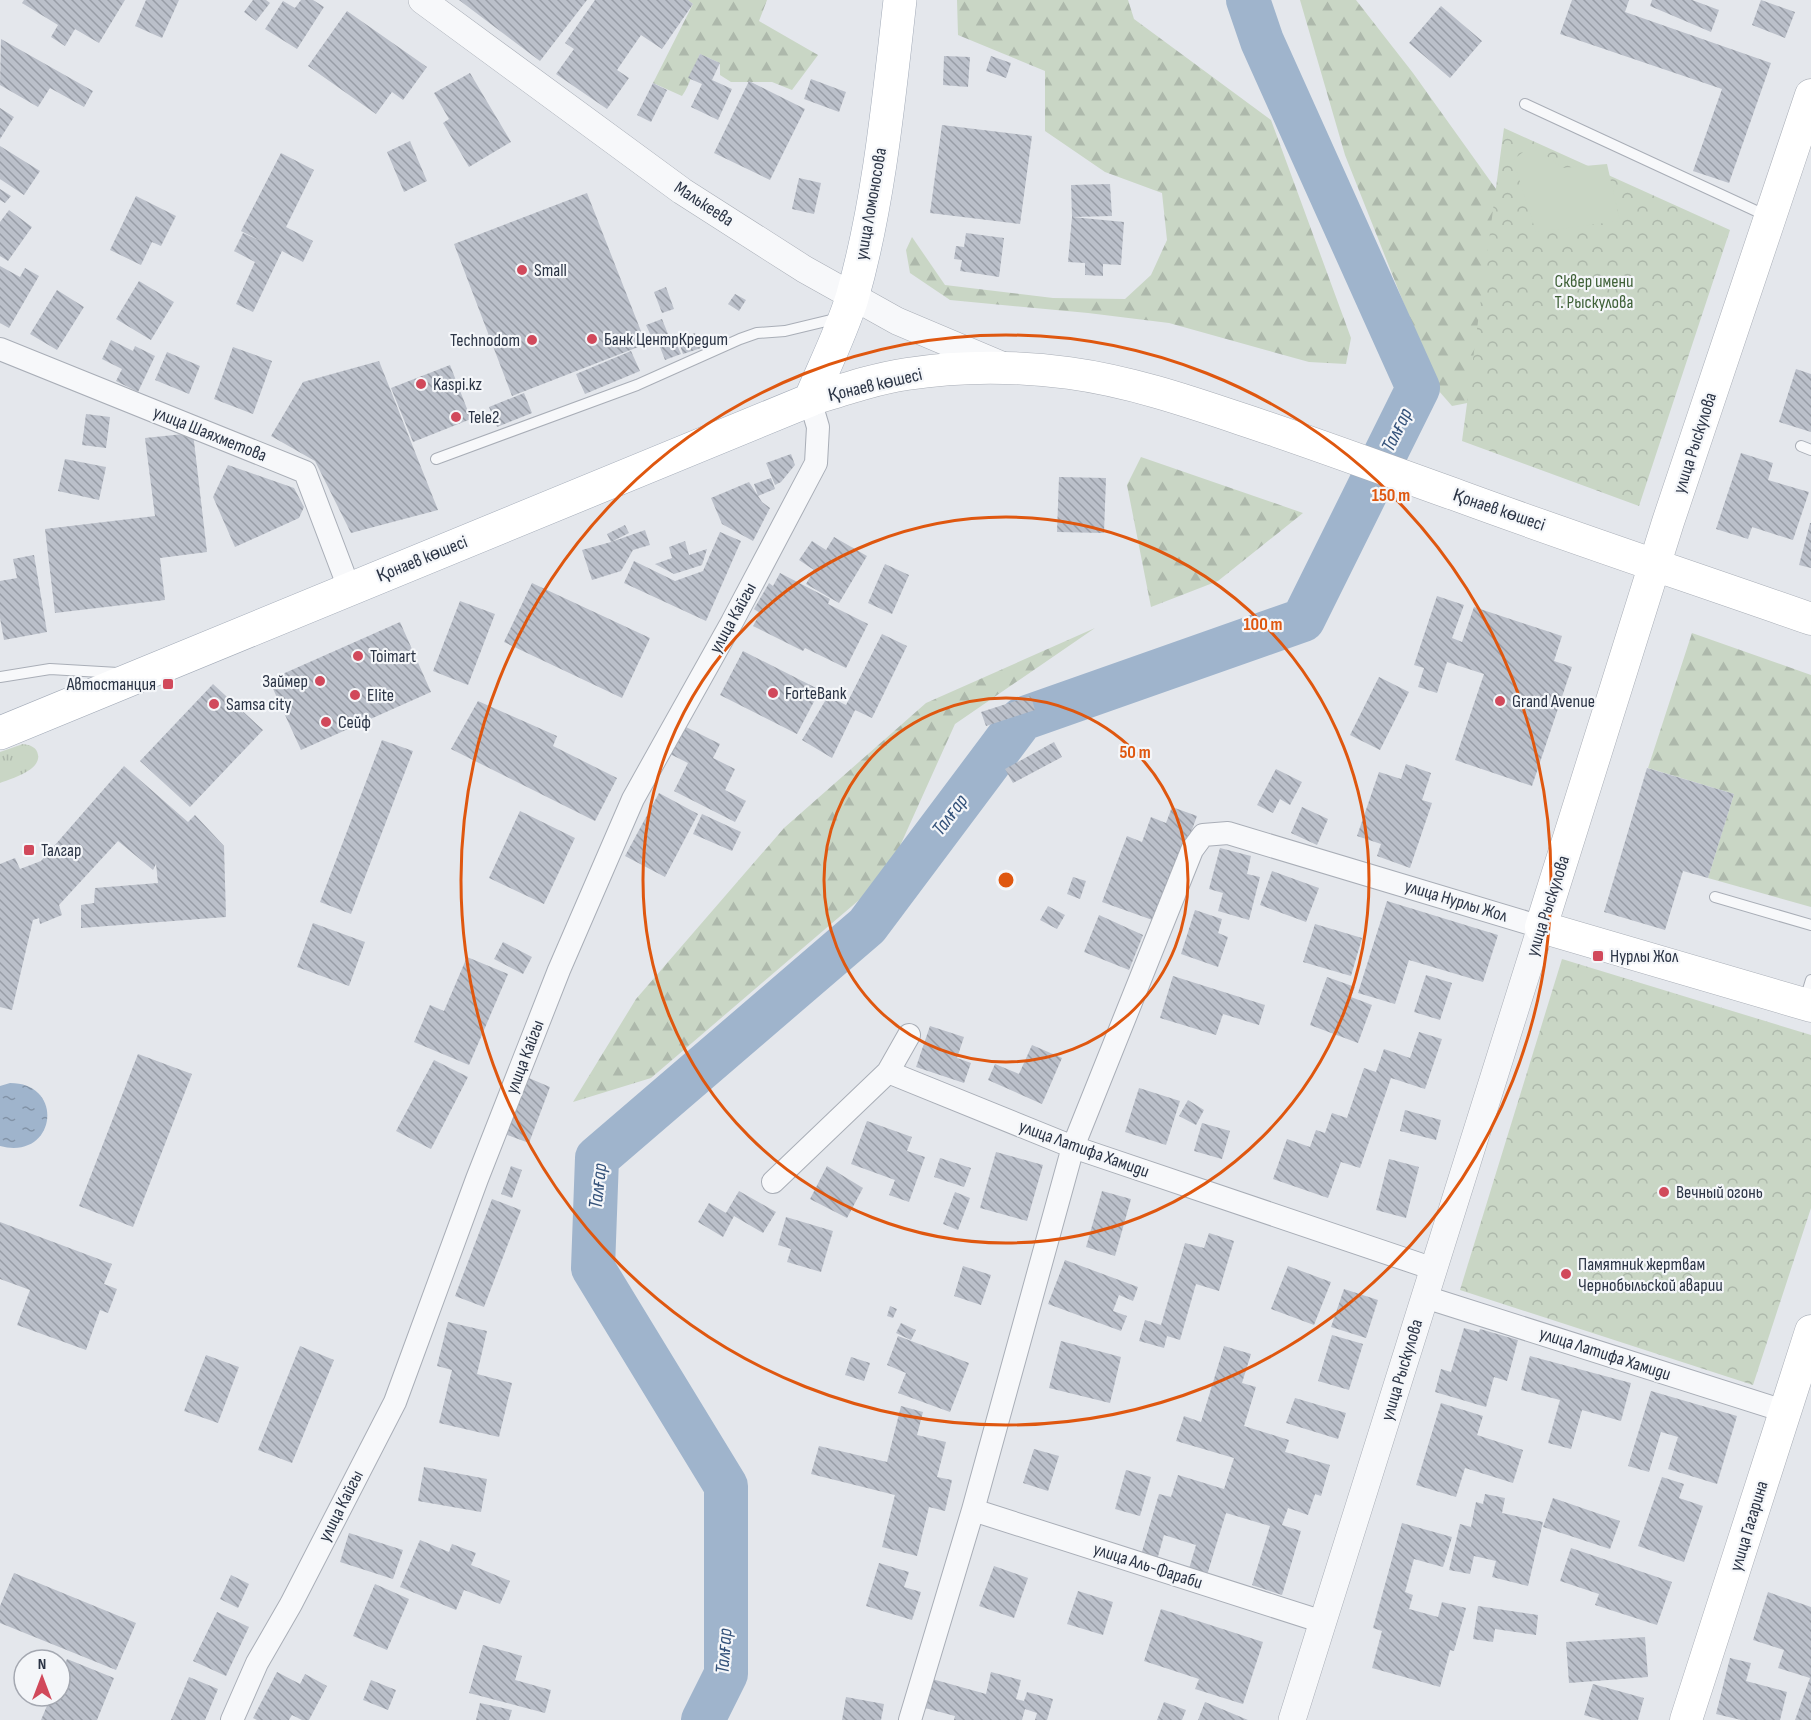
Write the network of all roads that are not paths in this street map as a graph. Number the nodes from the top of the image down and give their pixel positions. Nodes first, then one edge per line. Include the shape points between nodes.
1 (422, 0) edge
2 (900, 0) edge
3 (1811, 95) edge
4 (1525, 104) dead end
5 (1770, 217) junction
6 (849, 307) junction
7 (0, 350) edge
8 (1010, 369) junction
9 (810, 400) junction
10 (436, 459) dead end
11 (1656, 565) junction
12 (349, 588) junction
13 (1811, 619) edge
14 (142, 674) junction
15 (0, 677) edge
16 (0, 733) edge
17 (1715, 897) dead end
18 (1811, 925) edge
19 (1541, 927) junction
20 (1808, 997) edge
21 (909, 1035) dead end
22 (888, 1072) junction
23 (1073, 1147) junction
24 (773, 1182) dead end
25 (1434, 1269) junction
26 (1425, 1297) junction
27 (1811, 1331) edge
28 (1784, 1411) junction
29 (974, 1510) junction
30 (1323, 1622) junction
31 (1293, 1716) edge
32 (232, 1720) edge
33 (910, 1720) edge
34 (1686, 1720) edge

1 - 6 street, Малькеева via 682,191 804,269
2 - 6 main road, улица Ломоносова via 867,237
3 - 5 main road, улица Рыскулова
4 - 5 lane
5 - 11 main road, улица Рыскулова
6 - 8 street, Малькеева via 897,321
6 - 9 main road, улица Ломоносова
6 - 10 lane via 785,331 740,339 637,385
7 - 12 street, улица Шаяхметова via 305,472
8 - 9 main road, Қонаев көшесі via 907,374
8 - 11 main road, Қонаев көшесі via 1069,373 1171,395
9 - 12 main road, Қонаев көшесі
9 - 32 street, улица Кайгы via 818,427 816,463 633,799 546,1003 395,1402 257,1663
11 - 13 main road, Қонаев көшесі
11 - 19 main road, улица Рыскулова
12 - 14 main road, Қонаев көшесі
14 - 15 lane via 50,669
14 - 16 main road, Қонаев көшесі
17 - 18 lane
19 - 20 main road, улица Нурлы Жол
19 - 23 street, улица Нурлы Жол via 1228,833 1203,835 1192,850
19 - 25 street, улица Рыскулова
21 - 22 street
22 - 23 street, улица Латифа Хамиди
22 - 24 street
23 - 25 street, улица Латифа Хамиди
23 - 29 street
25 - 26 street, улица Рыскулова
26 - 28 street, улица Латифа Хамиди
26 - 30 street, улица Рыскулова
27 - 28 main road, улица Гагарина
28 - 34 main road, улица Гагарина
29 - 30 street, улица Аль-Фараби
29 - 33 street
30 - 31 street, улица Рыскулова

